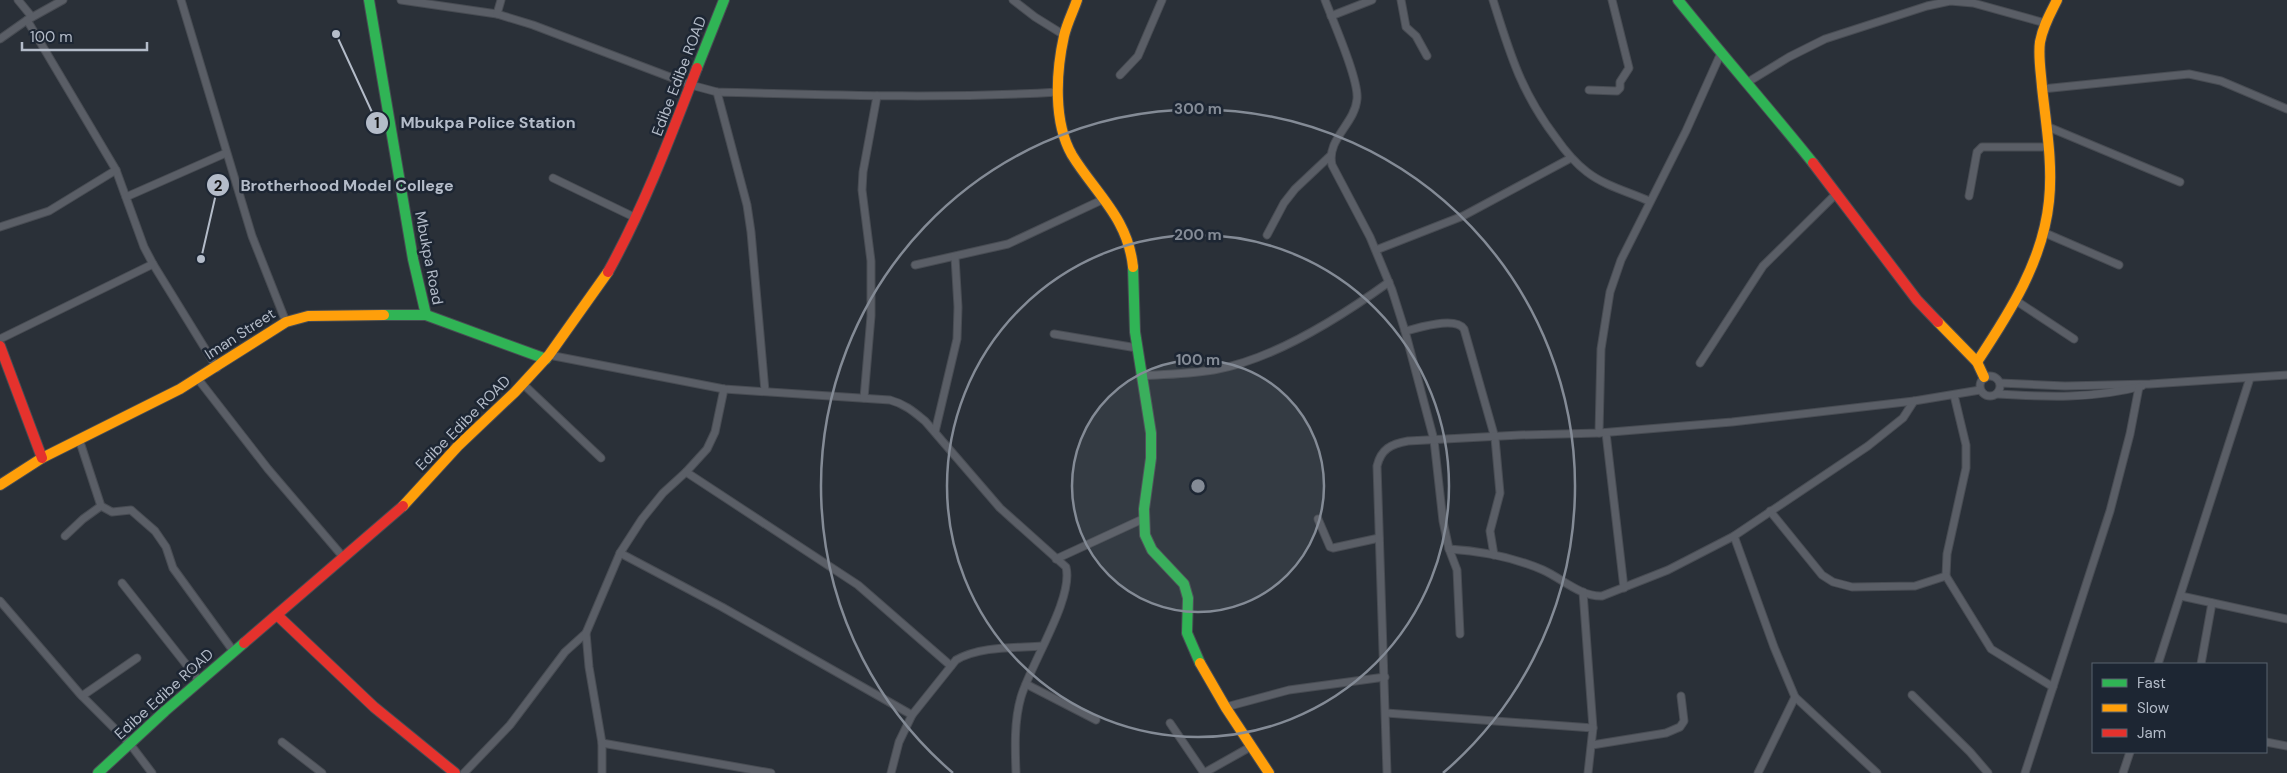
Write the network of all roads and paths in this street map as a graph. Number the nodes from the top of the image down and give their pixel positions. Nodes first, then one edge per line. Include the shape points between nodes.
1 (18, 0) edge
2 (63, 0) edge
3 (181, 0) edge
4 (369, 0) edge
5 (402, 0) edge
6 (501, 0) edge
7 (724, 0) edge
8 (1013, 0) edge
9 (1077, 0) edge
10 (1162, 0) edge
11 (1325, 0) edge
12 (1372, 0) edge
13 (1400, 0) edge
14 (1493, 0) edge
15 (1612, 0) edge
16 (1678, 0) edge
17 (2057, 0) edge
18 (496, 14) junction
19 (1331, 16) junction
20 (30, 19) junction
21 (2045, 23) junction
22 (1064, 34) junction
23 (0, 39) edge
24 (1721, 53) junction
25 (1427, 56) dead end
26 (1120, 75) dead end
27 (1748, 82) junction
28 (691, 85) junction
29 (2042, 89) junction
30 (1589, 90) dead end
31 (717, 92) junction
32 (1058, 92) junction
33 (877, 96) junction
34 (2287, 109) edge
35 (2046, 126) junction
36 (2048, 147) junction
37 (226, 154) junction
38 (1330, 156) junction
39 (1571, 158) junction
40 (116, 170) junction
41 (553, 178) dead end
42 (2180, 182) dead end
43 (1837, 193) junction
44 (1969, 196) dead end
45 (126, 197) junction
46 (1104, 199) junction
47 (1649, 201) junction
48 (636, 218) junction
49 (0, 227) edge
50 (2045, 233) junction
51 (1267, 235) dead end
52 (1376, 250) junction
53 (955, 257) junction
54 (153, 264) junction
55 (915, 265) dead end
56 (2119, 265) dead end
57 (1389, 282) junction
58 (2015, 300) junction
59 (426, 315) junction
60 (286, 322) junction
61 (1405, 331) junction
62 (1054, 334) dead end
63 (0, 338) edge
64 (2074, 339) dead end
65 (1137, 348) junction
66 (1, 350) edge
67 (547, 357) junction
68 (1977, 362) junction
69 (1700, 364) dead end
70 (217, 368) junction
71 (2287, 375) edge
72 (1142, 376) junction
73 (1984, 377) junction
74 (2250, 378) junction
75 (198, 379) junction
76 (2000, 383) junction
77 (523, 384) junction
78 (2150, 384) junction
79 (2139, 387) junction
80 (724, 388) junction
81 (1980, 390) junction
82 (765, 391) junction
83 (1996, 394) junction
84 (1954, 395) junction
85 (864, 398) junction
86 (1914, 401) junction
87 (935, 432) junction
88 (1602, 433) junction
89 (1495, 438) junction
90 (79, 439) junction
91 (1434, 440) junction
92 (42, 458) junction
93 (601, 458) dead end
94 (686, 472) junction
95 (0, 484) edge
96 (101, 506) junction
97 (1770, 511) junction
98 (1145, 518) junction
99 (1318, 519) dead end
100 (65, 536) dead end
101 (1734, 536) junction
102 (1378, 538) junction
103 (1449, 549) junction
104 (620, 553) junction
105 (1494, 555) junction
106 (344, 558) junction
107 (1056, 558) junction
108 (1946, 576) junction
109 (122, 583) dead end
110 (1624, 588) junction
111 (1583, 592) junction
112 (2181, 596) junction
113 (0, 601) edge
114 (2212, 603) junction
115 (277, 615) junction
116 (2287, 619) edge
117 (586, 633) junction
118 (1460, 634) dead end
119 (1042, 646) junction
120 (234, 652) junction
121 (137, 658) dead end
122 (2158, 663) edge
123 (2201, 663) edge
124 (951, 666) junction
125 (1384, 677) junction
126 (200, 682) junction
127 (1026, 684) junction
128 (2053, 687) junction
129 (1912, 695) dead end
130 (82, 696) junction
131 (1681, 696) dead end
132 (1795, 697) junction
133 (1226, 706) junction
134 (1386, 713) junction
135 (912, 715) junction
136 (1096, 720) dead end
137 (1170, 723) dead end
138 (1593, 728) junction
139 (282, 742) dead end
140 (2267, 742) edge
141 (602, 743) junction
142 (130, 744) junction
143 (1592, 745) junction
144 (1252, 746) junction
145 (2287, 746) edge
146 (2130, 753) edge
147 (98, 773) edge
148 (152, 773) edge
149 (322, 773) edge
150 (456, 773) edge
151 (464, 773) edge
152 (602, 773) edge
153 (771, 773) edge
154 (891, 773) edge
155 (1016, 773) edge
156 (1204, 773) edge
157 (1269, 773) edge
158 (1387, 773) edge
159 (1588, 773) edge
160 (1758, 773) edge
161 (1877, 773) edge
162 (1988, 773) edge
163 (2025, 773) edge
164 (2123, 773) edge

1 - 20 street
2 - 20 street
3 - 37 street
4 - 59 street, Mbukpa Road via 413,259
5 - 18 street
6 - 18 street
7 - 28 street, Edibe Edibe ROAD
8 - 22 street
9 - 22 street
10 - 26 street via 1138,56
11 - 19 street
12 - 19 street
13 - 25 street via 1406,27 1416,36
14 - 39 street via 1514,67 1526,92
15 - 30 street via 1629,68 1617,91
16 - 24 street
17 - 21 street
18 - 28 street
19 - 38 street via 1350,66 1357,99
20 - 23 street
20 - 40 street
21 - 27 street via 1973,3 1950,1 1825,39
21 - 29 street via 2040,44
22 - 32 street
24 - 27 street
24 - 47 street via 1686,131
27 - 43 street
28 - 31 street
28 - 48 street, Edibe Edibe ROAD
29 - 34 street via 2189,74 2221,81
29 - 35 street
31 - 33 street
31 - 82 street via 747,205
32 - 33 street
32 - 46 street via 1066,142
33 - 85 street via 862,190 871,261
35 - 36 street
35 - 42 street
36 - 44 street via 1982,147 1977,152
36 - 50 street via 2050,174
37 - 45 street
37 - 60 street via 252,236
38 - 51 street via 1295,189
38 - 52 street
39 - 47 street via 1588,173
39 - 52 street via 1463,216
40 - 45 street
40 - 49 street via 49,211
41 - 48 street
43 - 68 street via 1917,300
43 - 69 street via 1763,266
45 - 54 street
46 - 53 street via 1008,244
46 - 65 street via 1126,234 1129,245
47 - 88 street via 1610,292 1601,349
48 - 67 street, Edibe Edibe ROAD via 604,279
50 - 56 street
50 - 58 street
52 - 57 street
53 - 55 street
53 - 87 street via 956,339
54 - 63 street
54 - 70 street
57 - 61 street
57 - 72 street via 1350,310 1246,361 1198,372
58 - 64 street
58 - 68 street
59 - 60 street, Iman Street via 308,316
59 - 67 street, Iman Street
60 - 70 street, Iman Street
61 - 89 street via 1453,322 1461,325
61 - 91 street
62 - 65 street
65 - 72 street
66 - 92 street
67 - 77 street, Edibe Edibe ROAD
67 - 80 street
68 - 73 street
70 - 75 street, Iman Street
71 - 74 street
72 - 98 street via 1152,432
73 - 76 street via 1992,376
73 - 81 street
74 - 78 street
74 - 112 street
75 - 90 street, Iman Street
75 - 106 street via 268,469
76 - 78 street via 2065,386
76 - 83 street
77 - 93 street
77 - 106 street, Edibe Edibe ROAD via 458,446 398,511
78 - 79 street
79 - 83 street via 2094,396
79 - 128 street via 2110,511
80 - 82 street
80 - 94 street via 716,432 707,449
81 - 83 street via 1987,396
81 - 84 street
82 - 85 street
84 - 86 street
84 - 108 street via 1966,456 1947,554
85 - 87 street via 901,403
86 - 88 street
86 - 97 street via 1903,418 1868,446
87 - 107 street via 1000,508
88 - 89 street
88 - 110 street
89 - 91 street
89 - 105 street via 1500,493 1490,531
90 - 92 street, Iman Street
90 - 96 street
91 - 102 street via 1394,444 1379,458
91 - 103 street
92 - 95 street, Iman Street
94 - 104 street via 663,493
94 - 124 street via 858,584
96 - 100 street
96 - 120 street via 112,512 131,510 155,532 166,547 173,568
97 - 101 street
97 - 108 street via 1822,575 1833,582 1852,586 1915,586
98 - 107 street
98 - 133 street via 1147,542 1154,554 1184,584 1189,638
99 - 102 street via 1333,548
101 - 110 street
101 - 132 street
102 - 125 street
103 - 105 street
103 - 118 street via 1457,570
104 - 117 street
104 - 135 street via 722,606
105 - 111 street via 1543,570
106 - 115 street, Edibe Edibe ROAD
107 - 119 street via 1066,567 1067,582
108 - 128 street via 1991,649
109 - 126 street
110 - 111 street via 1594,597
111 - 138 street
112 - 114 street
112 - 122 street
113 - 130 street
114 - 116 street
114 - 123 street
115 - 120 street, Edibe Edibe ROAD
115 - 150 street via 374,707
117 - 141 street
117 - 151 street via 565,652 510,725
119 - 124 street via 964,655
119 - 127 street
120 - 126 street, Edibe Edibe ROAD
121 - 130 street
124 - 135 street
125 - 133 street via 1289,690
125 - 134 street
126 - 142 street, Edibe Edibe ROAD
127 - 136 street
127 - 155 street via 1017,718
128 - 163 street
129 - 162 street
130 - 142 street
131 - 143 street via 1684,721 1680,727 1666,733
132 - 160 street
132 - 161 street
133 - 144 street
134 - 138 street
134 - 158 street
135 - 154 street via 899,742
137 - 156 street
138 - 143 street
139 - 149 street
140 - 145 street
141 - 152 street
141 - 153 street
142 - 147 street, Edibe Edibe ROAD
142 - 148 street
143 - 159 street
144 - 156 street
144 - 157 street
146 - 164 street

